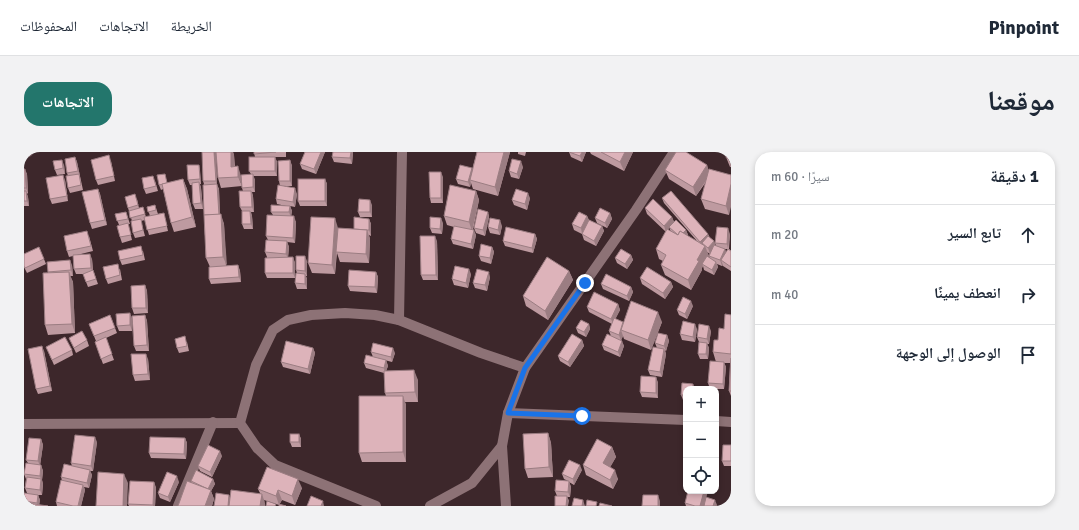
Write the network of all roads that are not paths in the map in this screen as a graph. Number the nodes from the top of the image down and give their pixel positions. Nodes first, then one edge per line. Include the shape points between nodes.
1 (28, 152) edge
2 (402, 152) edge
3 (674, 152) edge
4 (24, 153) edge
5 (399, 320) junction
6 (525, 368) junction
7 (508, 413) junction
8 (683, 420) edge
9 (719, 421) edge
10 (213, 422) junction
11 (731, 422) edge
12 (240, 423) junction
13 (24, 424) edge
14 (502, 446) junction
15 (178, 506) edge
16 (376, 506) edge
17 (430, 506) edge
18 (506, 506) edge

1 - 4 street
2 - 5 street
3 - 6 street
5 - 6 street
5 - 12 street via 345,313 311,315 288,320 273,330 256,365
6 - 7 street
7 - 8 street
7 - 14 street
9 - 11 street
10 - 12 street
10 - 13 street
10 - 15 street
12 - 16 street via 257,448 275,465
14 - 17 street via 472,483
14 - 18 street

